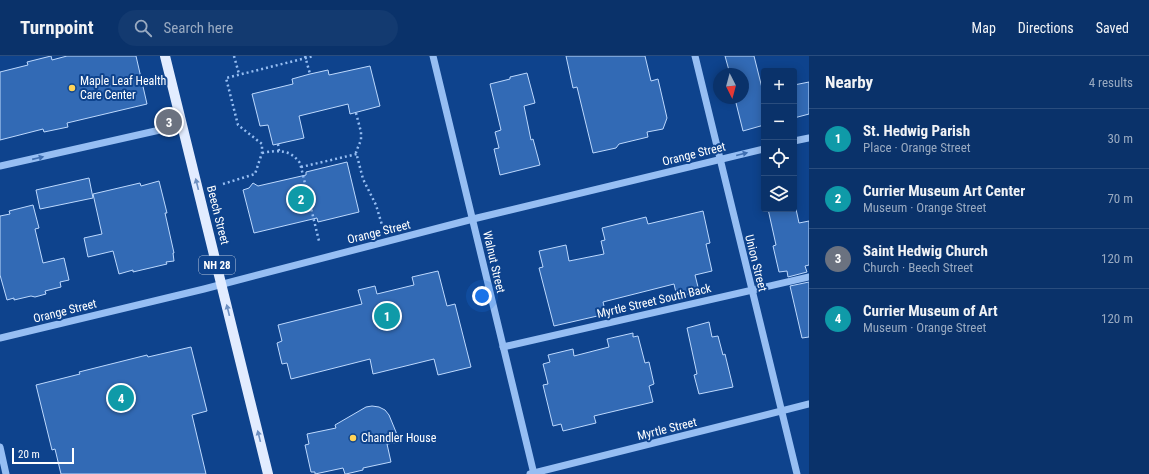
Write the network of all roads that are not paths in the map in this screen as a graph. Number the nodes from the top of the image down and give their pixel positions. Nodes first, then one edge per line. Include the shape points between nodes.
1 (165, 56) edge
2 (433, 56) edge
3 (696, 56) edge
4 (182, 125) junction
5 (809, 138) edge
6 (797, 140) edge
7 (761, 150) edge
8 (720, 159) junction
9 (0, 166) edge
10 (473, 219) junction
11 (809, 277) edge
12 (222, 284) junction
13 (752, 290) junction
14 (0, 338) edge
15 (503, 347) junction
16 (809, 404) edge
17 (781, 412) junction
18 (0, 447) edge
19 (6, 474) edge
20 (268, 474) edge
21 (533, 474) edge
22 (796, 474) edge

1 - 4 main road, Beech Street / NH 28
2 - 10 street, Walnut Street
3 - 8 street, Union Street
9 -> 4 street
12 -> 4 main road, Beech Street / NH 28
5 - 6 street
8 -> 7 street, Orange Street
8 - 10 street, Orange Street
8 - 13 street, Union Street
10 - 12 street, Orange Street
10 - 15 street, Walnut Street
11 - 13 street, Myrtle Street South Back
12 - 14 street, Orange Street
20 -> 12 main road, Beech Street / NH 28
13 - 15 street, Myrtle Street South Back
13 - 17 street, Union Street
15 - 21 street, Walnut Street
16 - 17 street, Myrtle Street
17 - 21 street, Myrtle Street
17 - 22 street, Union Street
18 - 19 street

